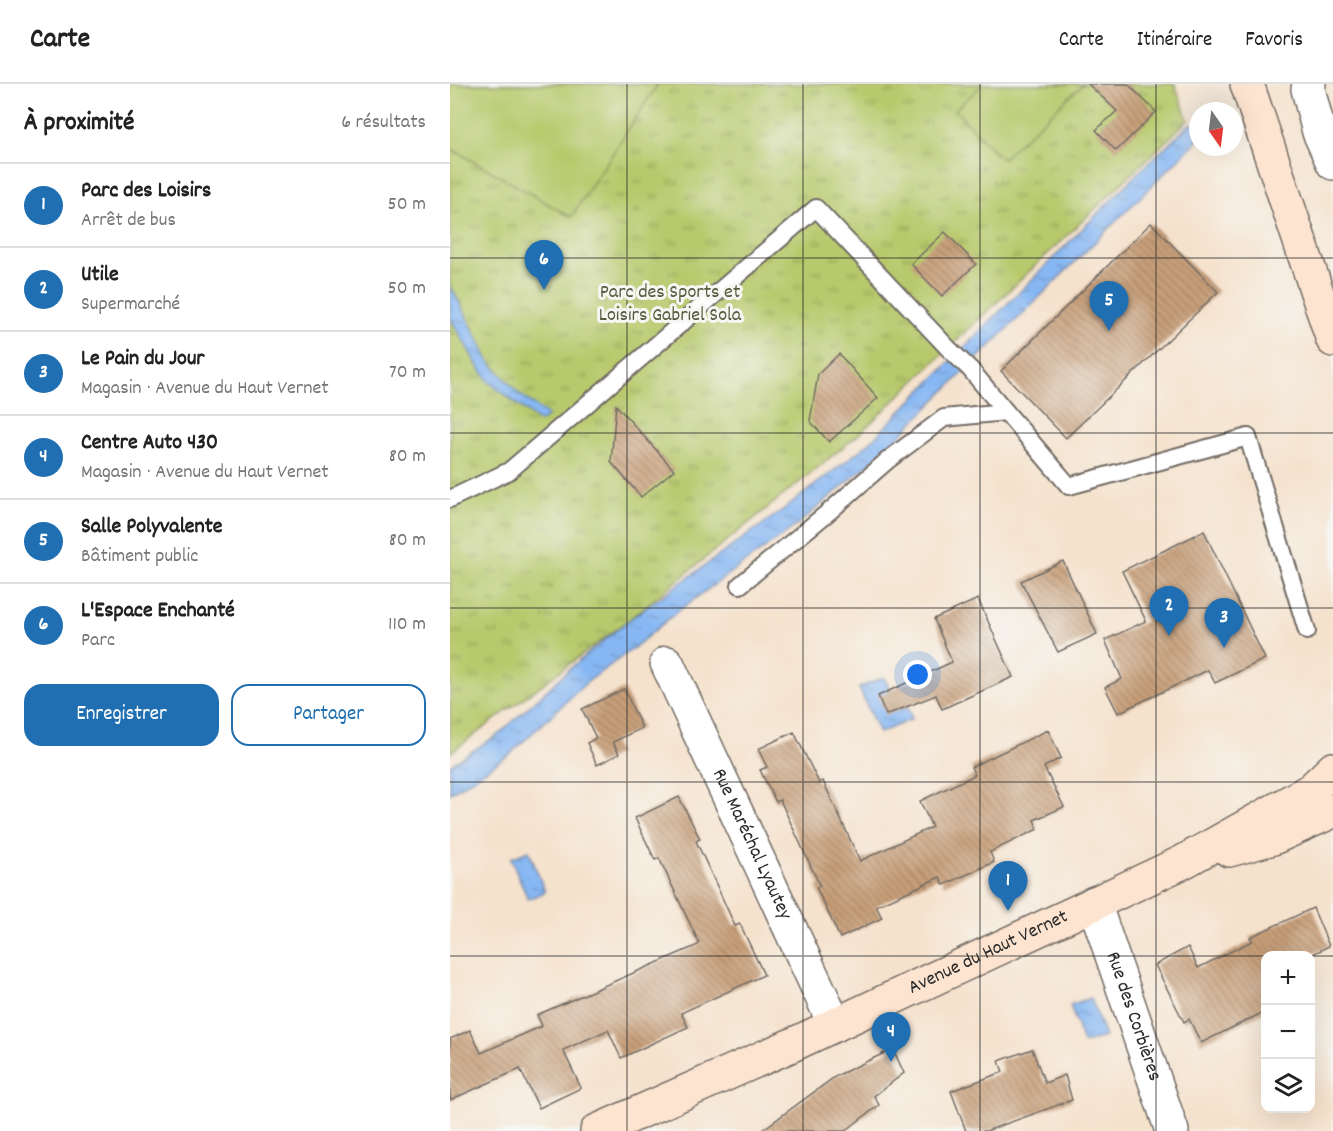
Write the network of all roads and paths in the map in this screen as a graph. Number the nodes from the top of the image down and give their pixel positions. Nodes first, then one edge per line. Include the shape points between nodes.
1 (1247, 84) edge
2 (1309, 84) edge
3 (1333, 163) edge
4 (1333, 340) edge
5 (1006, 412) junction
6 (450, 500) edge
7 (740, 585) dead end
8 (1307, 631) dead end
9 (667, 663) dead end
10 (1333, 769) edge
11 (1333, 811) edge
12 (1183, 862) junction
13 (1094, 903) junction
14 (835, 1025) junction
15 (597, 1131) edge
16 (1172, 1131) edge

1 - 4 main road
2 - 3 street via 1319,132
5 - 6 lane via 816,208 509,471
5 - 7 lane via 944,418
5 - 8 lane via 1069,486 1248,437
9 - 14 street, Rue Maréchal Lyautey
10 - 12 main road, Avenue du Haut Vernet via 1311,790
11 - 12 main road, Avenue du Haut Vernet via 1273,838
12 - 13 main road, Avenue du Haut Vernet
13 - 14 main road, Avenue du Haut Vernet
13 - 16 street, Rue des Corbières
14 - 15 main road, Avenue du Haut Vernet

